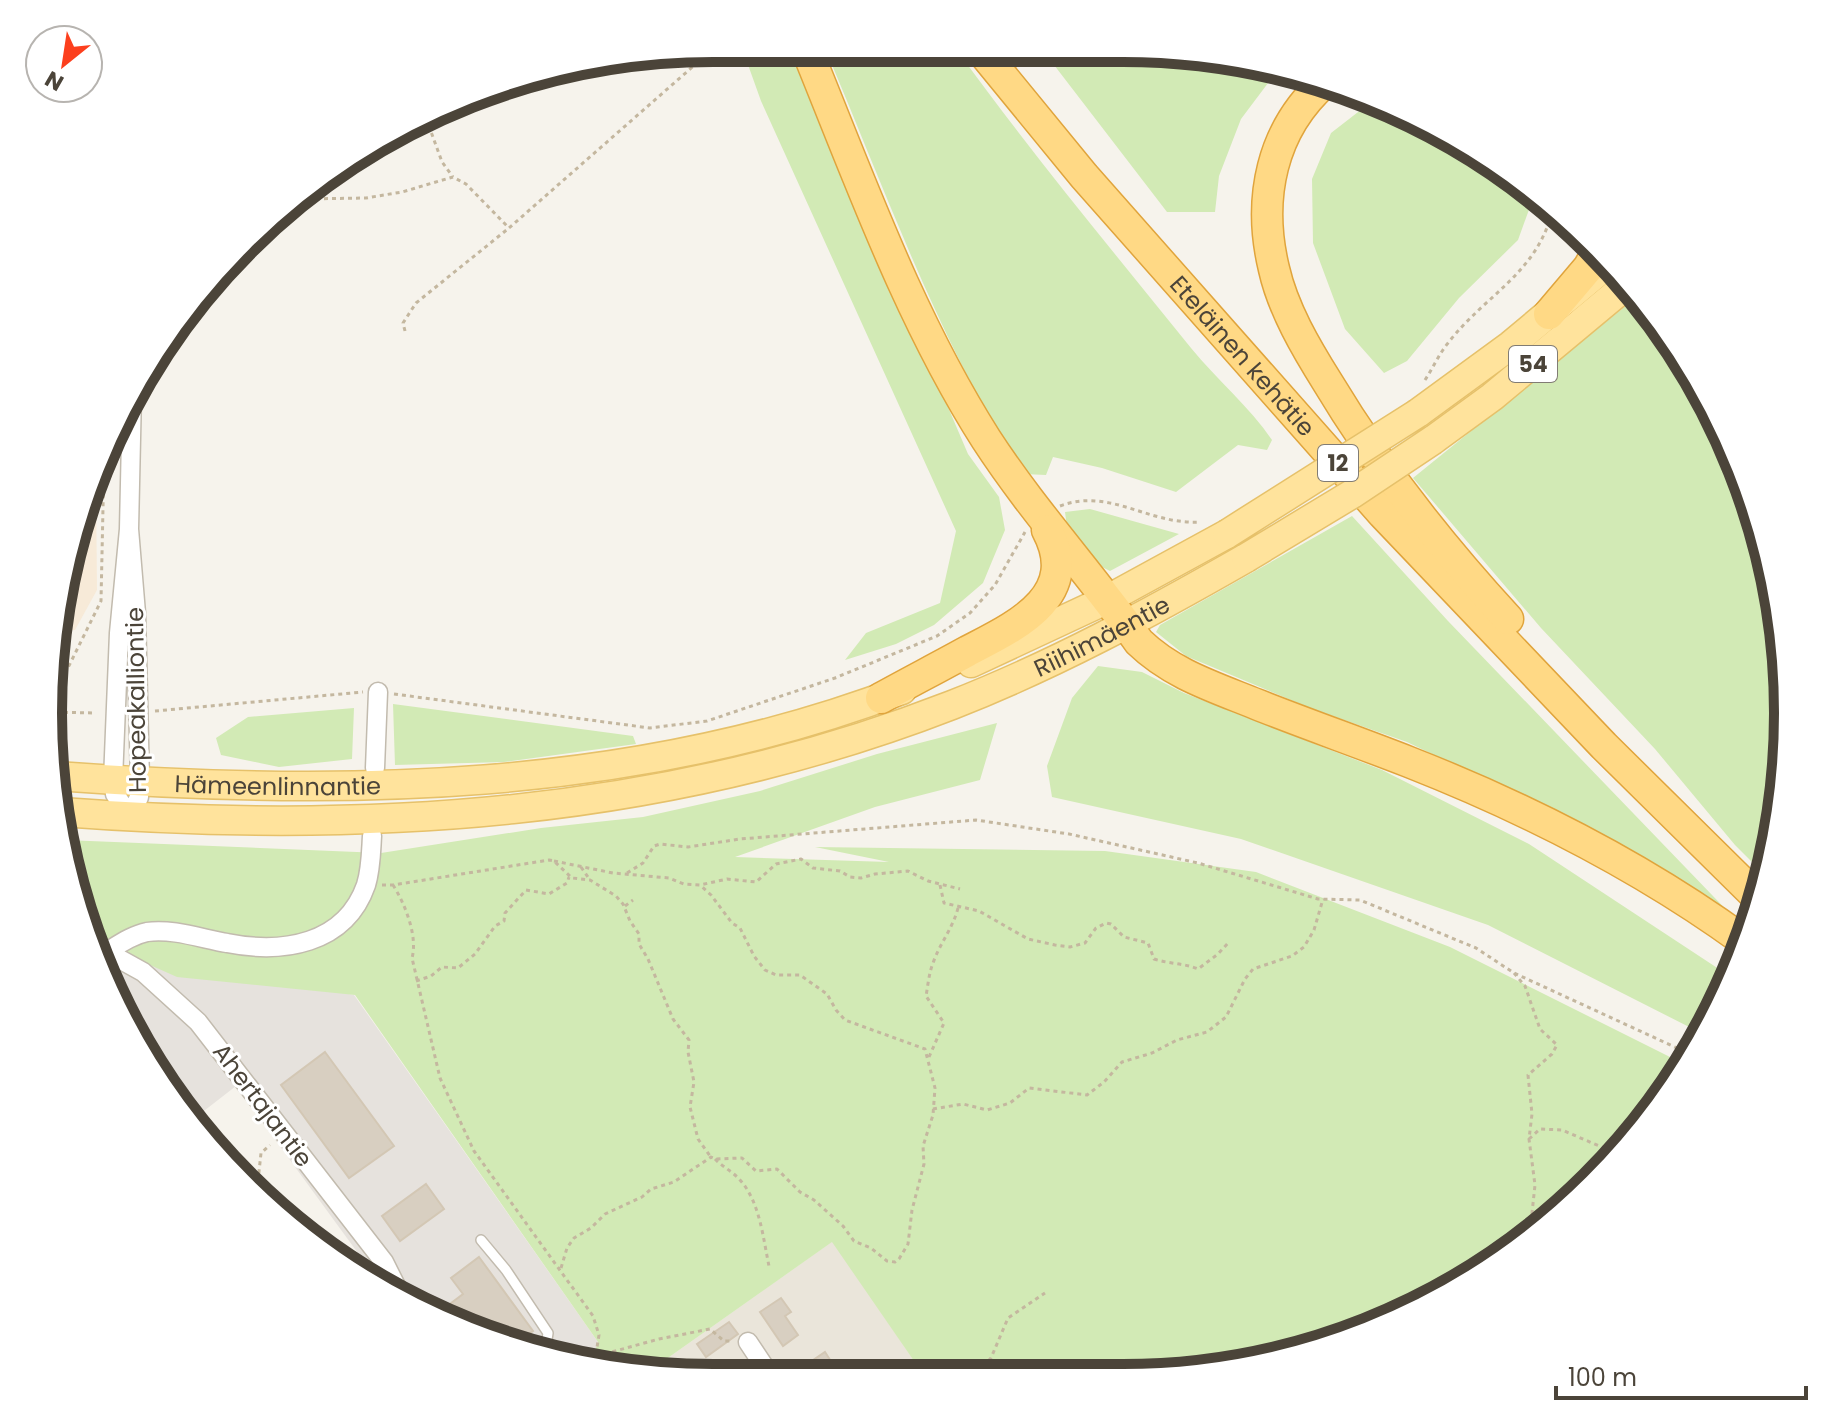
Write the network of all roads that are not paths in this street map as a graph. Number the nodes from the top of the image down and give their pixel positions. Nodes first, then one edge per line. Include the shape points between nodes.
1 (812, 62) edge
2 (991, 62) edge
3 (1315, 92) edge
4 (1591, 262) edge
5 (1600, 271) edge
6 (1618, 292) edge
7 (1549, 314) junction
8 (131, 420) edge
9 (1038, 513) junction
10 (129, 529) junction
11 (1108, 599) junction
12 (1128, 625) junction
13 (378, 692) road end
14 (881, 698) junction
15 (375, 768) dead end
16 (65, 777) edge
17 (501, 780) joint
18 (126, 781) junction
19 (70, 813) edge
20 (493, 813) joint
21 (130, 817) junction
22 (372, 836) dead end
23 (1718, 858) junction
24 (1749, 889) edge
25 (1734, 935) edge
26 (106, 946) edge
27 (108, 952) edge
28 (481, 1240) dead end
29 (393, 1280) edge
30 (547, 1342) edge
31 (748, 1342) road end
32 (763, 1364) edge

1 - 9 highway via 884,237 953,382
2 - 23 highway, Eteläinen kehätie / 12 via 1084,176 1383,514
3 - 23 highway via 1290,123 1268,181 1266,203 1274,269 1300,333 1338,401 1407,501
4 - 7 highway
5 - 7 main road, Riihimäentie / 54
6 - 12 main road, Riihimäentie / 54, bridge via 1433,440 1340,502
7 - 11 main road, Riihimäentie / 54, bridge via 1470,377 1420,400
8 - 10 street, Hopeakalliontie
9 - 11 highway
9 - 14 highway via 1056,550 1057,567 1037,609 1009,630
10 - 18 street, Hopeakalliontie via 137,634
10 - 18 street, Hopeakalliontie via 117,657
11 - 12 highway
11 - 14 main road, Riihimäentie
12 - 20 main road, Riihimäentie via 952,705 815,751 645,792
12 - 25 highway via 1155,658 1179,672 1519,809 1642,875
13 - 15 street
14 - 17 main road, Riihimäentie via 717,746
16 - 18 main road, Hämeenlinnantie
17 - 18 main road, Hämeenlinnantie via 299,786
18 - 21 street, Hopeakalliontie via 139,797
18 - 21 street, Hopeakalliontie via 115,794
19 - 21 main road, Hämeenlinnantie
20 - 21 main road, Hämeenlinnantie via 275,821
22 - 26 street via 367,883 357,905 324,936 308,943 245,947 149,932
23 - 24 highway, 12
27 - 29 street, Ahertajantie via 143,972 198,1022
28 - 30 lane via 548,1333
31 - 32 street

